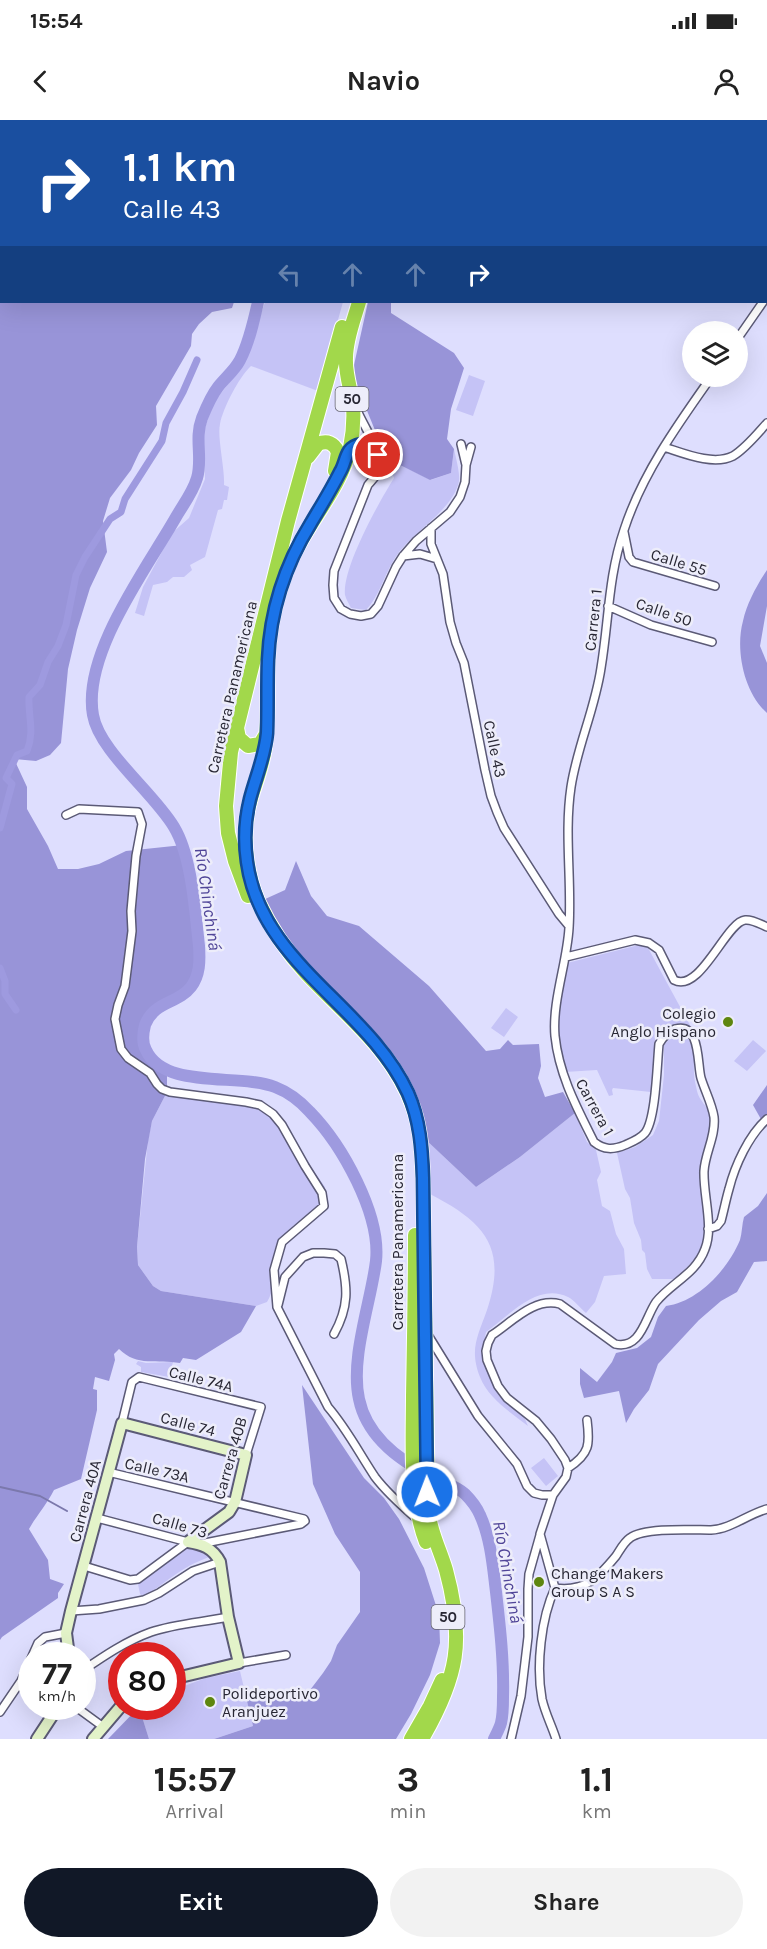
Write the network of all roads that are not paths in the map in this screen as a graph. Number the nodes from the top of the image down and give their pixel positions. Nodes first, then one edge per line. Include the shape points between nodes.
1 (349, 303) edge
2 (358, 303) edge
3 (762, 303) edge
4 (748, 324) edge
5 (350, 385) junction
6 (705, 387) edge
7 (767, 423) edge
8 (462, 444) dead end
9 (374, 445) junction
10 (471, 447) dead end
11 (664, 447) junction
12 (349, 452) junction
13 (303, 464) junction
14 (465, 465) junction
15 (329, 494) junction
16 (431, 528) junction
17 (624, 530) junction
18 (403, 556) junction
19 (437, 559) junction
20 (715, 586) dead end
21 (608, 606) junction
22 (712, 642) dead end
23 (238, 726) junction
24 (267, 733) junction
25 (66, 816) dead end
26 (569, 926) junction
27 (767, 927) edge
28 (566, 957) junction
29 (767, 1119) edge
30 (708, 1229) junction
31 (277, 1307) junction
32 (425, 1330) junction
33 (334, 1334) dead end
34 (135, 1378) joint
35 (261, 1407) joint
36 (587, 1420) dead end
37 (122, 1422) junction
38 (420, 1431) junction
39 (246, 1455) junction
40 (568, 1468) junction
41 (108, 1472) junction
42 (421, 1492) junction
43 (553, 1495) junction
44 (235, 1502) junction
45 (767, 1509) edge
46 (97, 1518) junction
47 (420, 1522) junction
48 (540, 1534) junction
49 (188, 1542) junction
50 (200, 1544) junction
51 (220, 1562) junction
52 (84, 1566) junction
53 (555, 1588) junction
54 (71, 1611) junction
55 (228, 1617) junction
56 (66, 1633) junction
57 (67, 1642) edge
58 (286, 1655) dead end
59 (96, 1662) edge
60 (239, 1663) junction
61 (186, 1676) edge
62 (0, 1712) edge
63 (108, 1719) edge
64 (49, 1720) edge
65 (94, 1720) edge
66 (102, 1726) junction
67 (37, 1739) edge
68 (93, 1739) edge
69 (411, 1739) edge
70 (423, 1739) edge
71 (511, 1739) edge
72 (556, 1739) edge

1 - 13 highway, Carretera Panamericana / 50
2 - 5 highway, Carretera Panamericana / 50 via 347,345
3 - 4 street
5 - 9 street via 361,422
5 - 12 highway, Carretera Panamericana / 50 via 354,421
6 - 11 street, Carrera 1
7 - 11 street via 744,447 721,459
8 - 14 street
9 - 12 street via 360,444
9 - 18 street via 379,471 368,485 334,571 334,598 341,609 361,616 371,614
10 - 14 street
11 - 17 street, Carrera 1
12 - 15 highway, Carretera Panamericana / 50
13 - 15 highway via 318,444 327,442 335,446 337,466
13 - 23 highway, Carretera Panamericana / 50
14 - 16 street via 460,497
15 - 24 highway, Carretera Panamericana / 50 via 295,551 280,590 270,637
16 - 18 street
16 - 19 street, Calle 43 via 431,544
17 - 20 street, Calle 55 via 633,562
17 - 21 street, Carrera 1
18 - 19 street via 420,554
19 - 26 street, Calle 43 via 450,622 464,663 490,796 504,828
21 - 22 street, Calle 50 via 651,625
21 - 26 street, Carrera 1 via 600,678 574,770 568,808
23 - 24 highway via 239,738 248,746 260,744
23 - 38 highway, Carretera Panamericana / 50 via 229,763 226,806 235,861 251,903 280,951 376,1057 401,1098 410,1125 415,1178
24 - 32 highway, Carretera Panamericana / 50 via 247,821 250,879 258,901 285,946 383,1052 408,1094 421,1140
25 - 31 street via 79,809 138,812 142,824 125,986 115,1019 128,1058 150,1073 162,1089 246,1102 273,1114 322,1193 324,1206 282,1242 274,1270
26 - 28 street, Carrera 1
27 - 28 street via 747,919 739,921 712,957 686,981 674,980 659,950 634,940
28 - 30 street, Carrera 1 via 555,1018 559,1062 568,1090 594,1142 601,1148 619,1148 644,1135 652,1115 659,1044 672,1030 680,1028 689,1030 694,1037 699,1070 714,1118 704,1172
29 - 30 street via 732,1177 721,1221
30 - 40 street, Carrera 1 via 701,1258 692,1271 657,1301 633,1341 615,1344 560,1304 551,1302 536,1305 492,1335 487,1360 498,1386 536,1421
31 - 33 street via 285,1277 303,1257 313,1253 335,1254 341,1259 347,1292
31 - 47 street via 328,1407 376,1478
32 - 38 highway, Carretera Panamericana / 50
32 - 43 street via 478,1416 517,1464 527,1486 542,1496
34 - 35 street, Calle 74A
34 - 37 street, Carrera 40A
35 - 39 street, Carrera 40B
36 - 40 street via 586,1452
37 - 39 street, Calle 74
37 - 41 street, Carrera 40A
38 - 42 highway, Carretera Panamericana / 50
39 - 44 street, Carrera 40B
40 - 43 street via 566,1478
41 - 44 street, Calle 73A
41 - 46 street, Carrera 40A
42 - 47 highway, Carretera Panamericana / 50
42 - 70 highway, Carretera Panamericana / 50 via 449,1582 457,1634 452,1677
43 - 48 street
44 - 49 street, Carrera 40B via 229,1512
44 - 50 street, Calle 73A via 304,1519 304,1523
45 - 53 street via 712,1530 636,1535 587,1585
46 - 49 street, Calle 73
46 - 52 street, Carrera 40A
47 - 69 highway, Carretera Panamericana / 50 via 443,1592 449,1634 444,1674
48 - 53 street
48 - 71 street via 529,1574 521,1696
49 - 50 street, Calle 73
49 - 52 street, Carrera 40B via 138,1579
50 - 51 street, Calle 73 via 216,1554
51 - 54 street via 193,1571 144,1600
51 - 55 street
52 - 54 street, Carrera 40A
53 - 72 street via 543,1624 540,1665 542,1700
54 - 56 street, Carrera 40A
55 - 59 street via 152,1632
55 - 60 street
56 - 57 street, Carrera 40A
56 - 62 street via 45,1637 38,1643 21,1681
58 - 60 street
60 - 61 street
63 - 66 street
64 - 67 street
65 - 66 street
66 - 68 street

